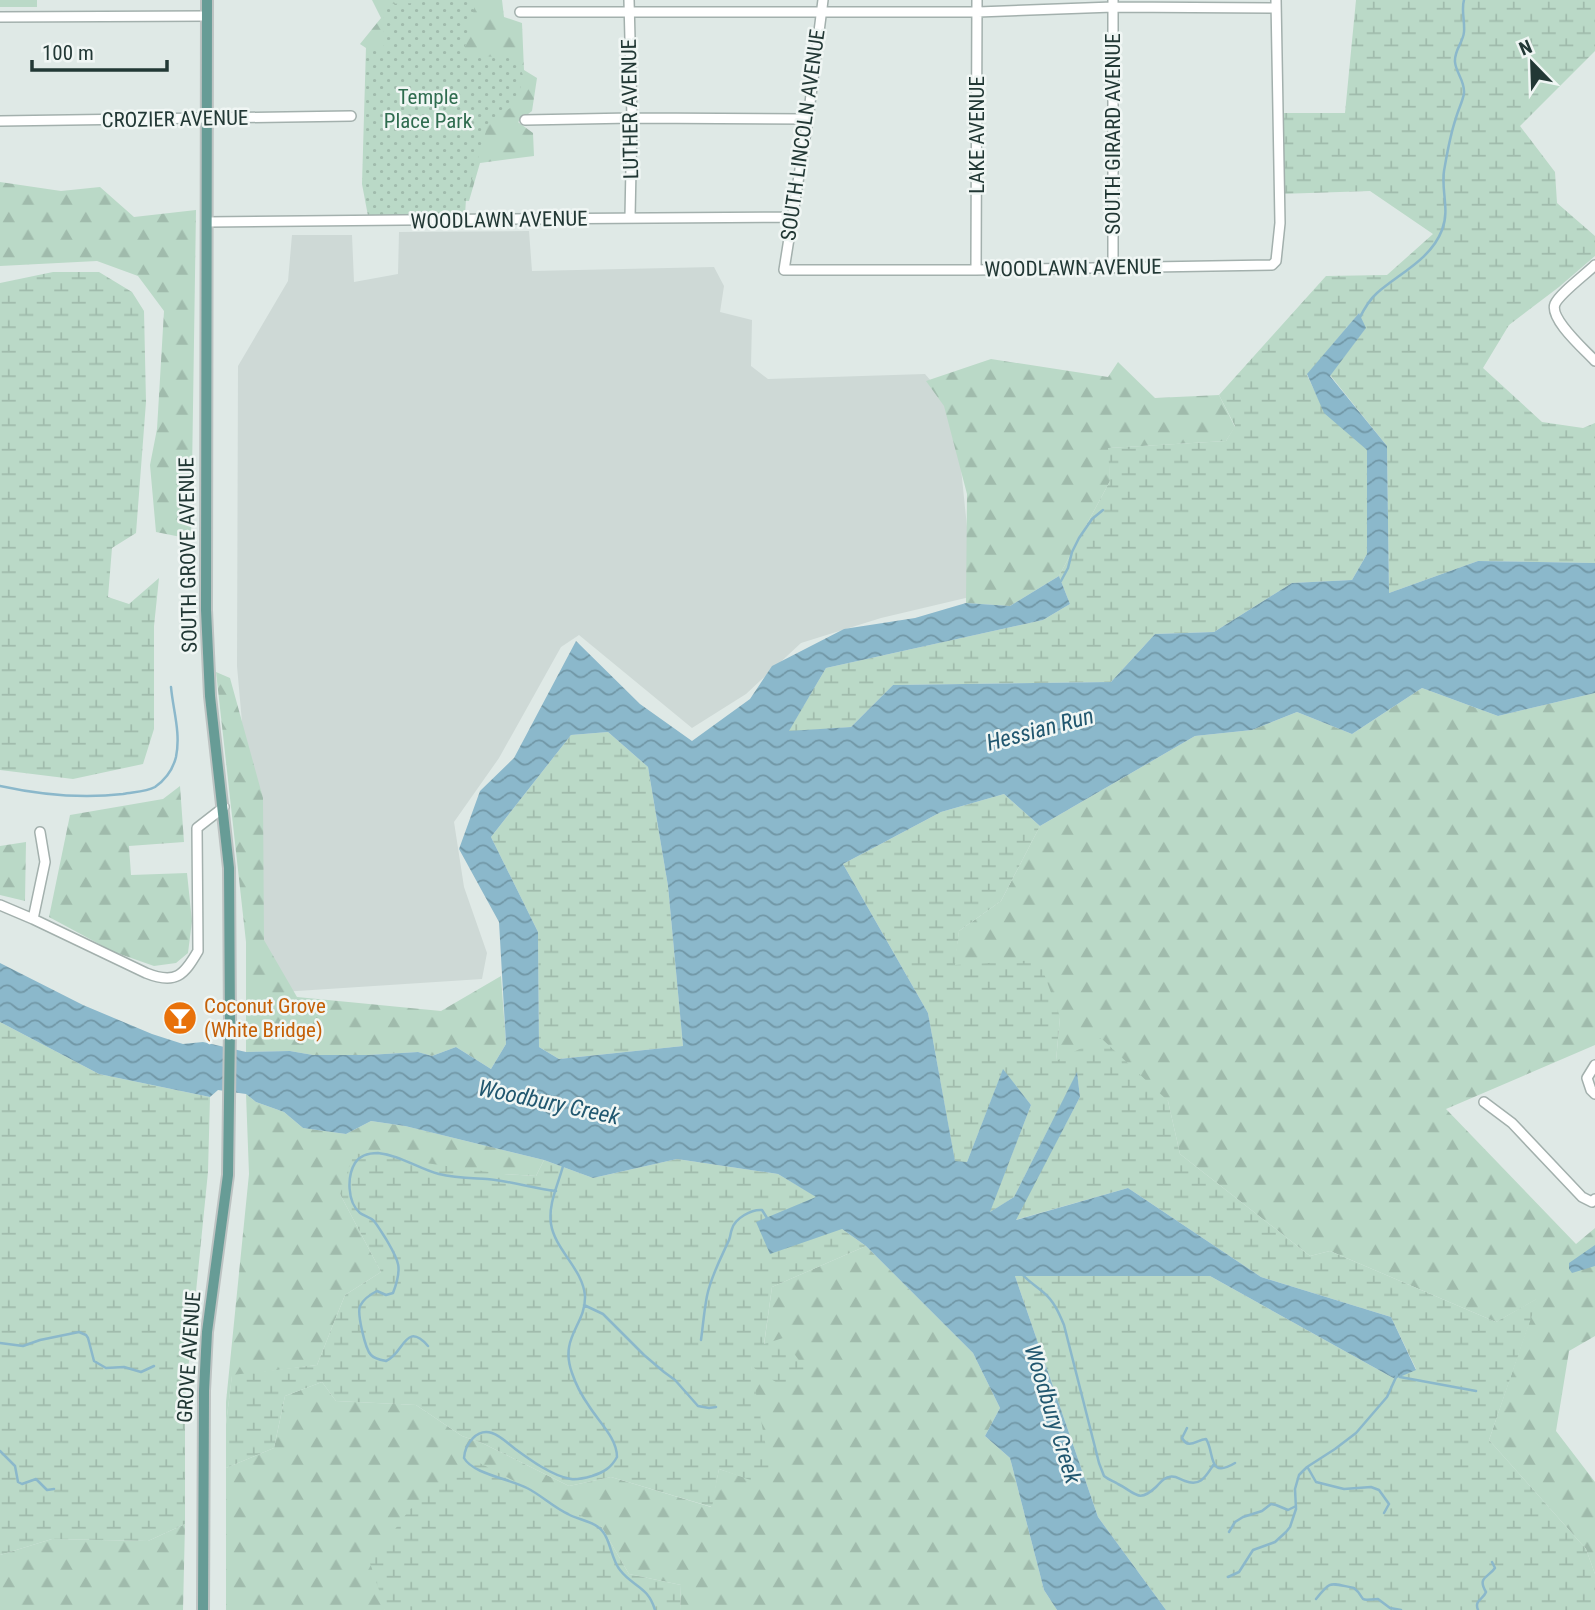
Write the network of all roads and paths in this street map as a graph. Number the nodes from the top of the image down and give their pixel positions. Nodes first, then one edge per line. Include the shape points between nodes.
1 (207, 0) edge
2 (628, 0) edge
3 (823, 0) edge
4 (977, 0) edge
5 (1113, 4) edge
6 (1276, 4) edge
7 (520, 12) dead end
8 (628, 12) junction
9 (978, 12) junction
10 (821, 13) junction
11 (207, 16) junction
12 (0, 18) edge
13 (351, 117) dead end
14 (632, 118) junction
15 (207, 119) junction
16 (808, 119) junction
17 (525, 120) dead end
18 (0, 121) edge
19 (630, 217) junction
20 (791, 217) junction
21 (207, 222) junction
22 (1595, 265) edge
23 (1113, 267) junction
24 (784, 270) joint
25 (976, 270) junction
26 (1595, 361) edge
27 (224, 807) junction
28 (40, 832) dead end
29 (0, 905) edge
30 (33, 919) junction
31 (1595, 1065) edge
32 (1595, 1094) edge
33 (1484, 1102) dead end
34 (229, 1108) joint
35 (1595, 1199) edge
36 (204, 1610) edge

1 - 11 main road, SOUTH GROVE AVENUE
2 - 8 street, LUTHER AVENUE
3 - 10 street, SOUTH LINCOLN AVENUE
4 - 9 street, LAKE AVENUE
5 - 6 street
5 - 9 street
5 - 23 street, SOUTH GIRARD AVENUE
6 - 23 street, WOODLAWN AVENUE via 1280,223 1276,261 1261,266
7 - 8 street
8 - 10 street
8 - 14 street, LUTHER AVENUE
9 - 10 street
9 - 25 street, LAKE AVENUE
10 - 16 street, SOUTH LINCOLN AVENUE
11 - 12 street
11 - 15 main road, SOUTH GROVE AVENUE
13 - 15 street, CROZIER AVENUE
14 - 16 street
14 - 17 street
14 - 19 street, LUTHER AVENUE
15 - 18 street, CROZIER AVENUE
15 - 21 main road, SOUTH GROVE AVENUE
16 - 20 street, SOUTH LINCOLN AVENUE
19 - 20 street, WOODLAWN AVENUE
19 - 21 street, WOODLAWN AVENUE
20 - 24 street, SOUTH LINCOLN AVENUE
21 - 27 main road, SOUTH GROVE AVENUE via 206,610 210,696
22 - 26 street via 1562,295 1554,311
23 - 25 street, WOODLAWN AVENUE
24 - 25 street, WOODLAWN AVENUE
27 - 30 street via 197,828 198,951 182,975 146,974
27 - 34 main road, SOUTH GROVE AVENUE via 229,868
28 - 30 street via 45,862
29 - 30 street
31 - 32 street via 1587,1078
33 - 35 street via 1512,1123 1582,1196 1592,1202
34 - 36 main road, GROVE AVENUE via 228,1175 207,1332

